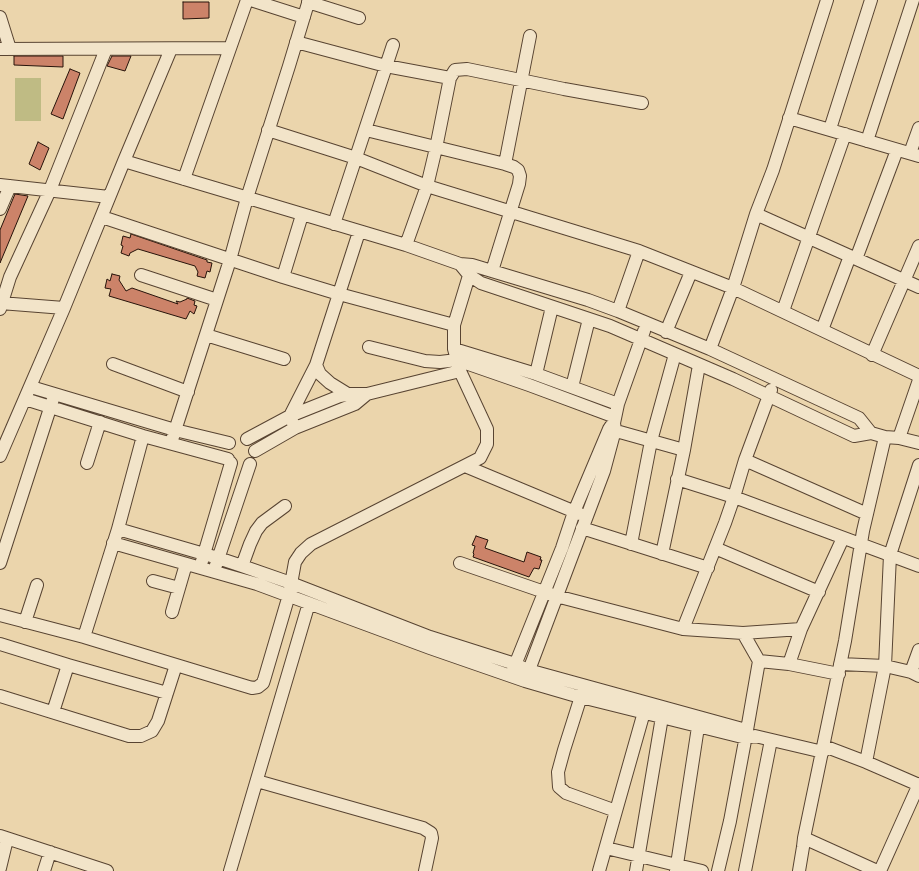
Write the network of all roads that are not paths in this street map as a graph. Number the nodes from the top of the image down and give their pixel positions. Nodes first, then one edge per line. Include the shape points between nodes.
1 (247, 0) edge
2 (251, 0) edge
3 (827, 0) edge
4 (870, 0) edge
5 (913, 0) edge
6 (308, 1) edge
7 (0, 17) edge
8 (304, 17) junction
9 (359, 18) dead end
10 (530, 36) dead end
11 (296, 42) junction
12 (393, 45) dead end
13 (230, 48) junction
14 (5, 49) edge
15 (106, 49) junction
16 (172, 49) junction
17 (386, 66) junction
18 (450, 78) junction
19 (521, 80) junction
20 (642, 103) dead end
21 (789, 118) junction
22 (919, 128) edge
23 (830, 129) junction
24 (268, 130) junction
25 (366, 130) junction
26 (845, 134) junction
27 (867, 141) junction
28 (436, 148) junction
29 (897, 150) junction
30 (915, 155) edge
31 (356, 158) junction
32 (124, 161) junction
33 (505, 164) junction
34 (184, 179) junction
35 (5, 185) edge
36 (426, 186) junction
37 (50, 190) junction
38 (109, 197) junction
39 (247, 198) junction
40 (0, 209) edge
41 (510, 212) junction
42 (302, 214) junction
43 (756, 214) junction
44 (102, 217) junction
45 (334, 224) junction
46 (359, 232) junction
47 (809, 238) junction
48 (406, 244) junction
49 (919, 246) edge
50 (639, 251) junction
51 (853, 257) junction
52 (230, 260) junction
53 (467, 268) junction
54 (492, 271) junction
55 (691, 272) junction
56 (141, 275) dead end
57 (5, 276) edge
58 (283, 277) junction
59 (905, 281) junction
60 (919, 287) edge
61 (733, 288) junction
62 (339, 294) junction
63 (217, 300) junction
64 (1, 305) edge
65 (552, 306) junction
66 (64, 308) junction
67 (618, 311) junction
68 (783, 311) junction
69 (589, 319) junction
70 (647, 323) junction
71 (454, 325) junction
72 (822, 330) junction
73 (666, 332) junction
74 (206, 335) junction
75 (641, 339) junction
76 (369, 347) dead end
77 (710, 349) junction
78 (675, 354) junction
79 (872, 355) junction
80 (284, 359) dead end
81 (457, 360) junction
82 (113, 364) dead end
83 (316, 365) junction
84 (699, 365) junction
85 (536, 374) junction
86 (919, 376) edge
87 (775, 380) junction
88 (919, 380) edge
89 (31, 387) junction
90 (572, 387) junction
91 (188, 392) junction
92 (55, 394) junction
93 (769, 396) junction
94 (25, 399) junction
95 (352, 399) junction
96 (618, 404) junction
97 (50, 407) junction
98 (290, 416) junction
99 (100, 422) junction
100 (613, 425) junction
101 (296, 428) junction
102 (175, 430) junction
103 (871, 433) junction
104 (143, 436) junction
105 (885, 437) junction
106 (899, 438) junction
107 (247, 439) junction
108 (651, 441) junction
109 (171, 443) junction
110 (229, 443) junction
111 (919, 443) edge
112 (684, 450) junction
113 (256, 451) junction
114 (0, 454) edge
115 (745, 460) junction
116 (229, 461) junction
117 (87, 463) dead end
118 (250, 464) junction
119 (919, 465) edge
120 (465, 466) junction
121 (677, 479) junction
122 (734, 497) junction
123 (285, 506) dead end
124 (574, 512) junction
125 (867, 514) junction
126 (585, 523) junction
127 (118, 529) junction
128 (843, 538) junction
129 (114, 543) junction
130 (631, 544) junction
131 (860, 544) junction
132 (716, 548) junction
133 (204, 554) junction
134 (662, 554) junction
135 (890, 555) junction
136 (218, 558) junction
137 (0, 563) edge
138 (460, 563) dead end
139 (186, 564) junction
140 (242, 566) junction
141 (919, 566) edge
142 (200, 568) junction
143 (708, 568) junction
144 (214, 572) junction
145 (153, 581) dead end
146 (291, 583) junction
147 (37, 585) dead end
148 (179, 588) junction
149 (543, 592) junction
150 (819, 592) junction
151 (289, 595) junction
152 (556, 596) junction
153 (309, 603) junction
154 (172, 612) dead end
155 (0, 615) edge
156 (25, 622) junction
157 (683, 629) junction
158 (801, 629) junction
159 (743, 633) junction
160 (84, 637) junction
161 (0, 644) edge
162 (919, 650) edge
163 (759, 661) junction
164 (789, 664) junction
165 (68, 665) junction
166 (176, 665) junction
167 (886, 666) junction
168 (839, 669) junction
169 (513, 670) junction
170 (915, 674) edge
171 (527, 675) junction
172 (584, 685) junction
173 (167, 693) junction
174 (0, 696) edge
175 (581, 697) junction
176 (645, 707) junction
177 (53, 712) junction
178 (662, 717) junction
179 (698, 726) junction
180 (749, 735) junction
181 (771, 740) junction
182 (823, 749) junction
183 (866, 762) junction
184 (257, 781) junction
185 (919, 784) edge
186 (616, 812) junction
187 (4, 838) edge
188 (804, 843) junction
189 (606, 848) junction
190 (50, 852) junction
191 (639, 856) junction
192 (0, 868) edge
193 (85, 868) edge
194 (677, 868) edge
195 (44, 871) edge
196 (107, 871) edge
197 (230, 871) edge
198 (425, 871) edge
199 (598, 871) edge
200 (636, 871) edge
201 (702, 871) edge
202 (718, 871) edge
203 (745, 871) edge
204 (799, 871) edge
205 (807, 871) edge
206 (879, 871) edge

1 - 13 street
2 - 8 street
3 - 21 street
4 - 23 street
5 - 27 street
6 - 8 street
6 - 9 street
7 - 14 street
8 - 11 street
10 - 19 street
11 - 17 street
11 - 24 street
12 - 17 street
13 - 16 street
13 - 34 street
14 - 15 street
15 - 16 street
15 - 37 street
16 - 32 street
17 - 18 street
17 - 25 street
18 - 19 street via 455,70 462,69
18 - 28 street
19 - 20 street
19 - 33 street
21 - 23 street
21 - 43 street
22 - 30 street
23 - 26 street
24 - 31 street
24 - 39 street
25 - 28 street
25 - 31 street
26 - 27 street
26 - 47 street
27 - 29 street
28 - 33 street
28 - 36 street
29 - 30 street
29 - 51 street
31 - 36 street
31 - 45 street
32 - 34 street
32 - 38 street
33 - 41 street via 520,172
34 - 39 street
35 - 37 street
35 - 40 street
36 - 41 street
36 - 48 street
37 - 38 street
37 - 57 street
38 - 44 street
39 - 42 street
39 - 52 street
41 - 50 street
41 - 54 street
42 - 45 street
42 - 58 street
43 - 47 street
43 - 61 street
44 - 52 street
44 - 66 street
45 - 46 street
46 - 48 street
46 - 62 street
47 - 51 street
47 - 68 street
48 - 53 street
49 - 59 street
50 - 55 street
50 - 67 street
51 - 59 street
51 - 72 street
52 - 58 street
52 - 63 street
53 - 54 street
53 - 65 street via 481,283
53 - 71 street
54 - 67 street
55 - 61 street
55 - 73 street
56 - 63 street
57 - 64 street
58 - 62 street
59 - 60 street
59 - 79 street
61 - 68 street
61 - 77 street
62 - 71 street
62 - 83 street
63 - 74 street
64 - 66 street
65 - 69 street
65 - 85 street
66 - 89 street
67 - 70 street
68 - 72 street
69 - 75 street
69 - 90 street
70 - 73 street
70 - 75 street
71 - 81 street
72 - 79 street
73 - 77 street
74 - 80 street
74 - 91 street
75 - 78 street
75 - 96 street
76 - 81 street via 425,361
77 - 87 street
78 - 84 street
78 - 108 street
79 - 86 street
81 - 85 street
81 - 95 street
81 - 100 street via 568,400
81 - 120 street via 487,429 487,444 480,458
82 - 91 street
83 - 95 street via 320,374
83 - 98 street
84 - 93 street
84 - 112 street
85 - 90 street
87 - 93 street
87 - 103 street via 859,418
88 - 106 street
89 - 92 street
89 - 94 street
90 - 96 street
91 - 102 street
92 - 97 street
92 - 102 street
93 - 103 street via 854,436
93 - 115 street
94 - 97 street
94 - 114 street
95 - 98 street via 340,396
95 - 101 street
96 - 100 street
97 - 99 street
97 - 137 street
98 - 101 street
98 - 107 street
99 - 104 street
99 - 117 street
100 - 108 street
100 - 124 street
100 - 126 street via 604,471
101 - 113 street
102 - 109 street
102 - 110 street
103 - 105 street
104 - 109 street
104 - 127 street
105 - 106 street
105 - 125 street
106 - 111 street
107 - 110 street via 238,438
107 - 113 street
108 - 112 street
108 - 130 street
109 - 116 street
110 - 116 street via 226,451
112 - 121 street
113 - 118 street
115 - 122 street
115 - 125 street
116 - 118 street via 240,466
116 - 133 street
118 - 136 street
119 - 135 street
120 - 124 street
120 - 146 street via 310,544 295,562
121 - 122 street
121 - 134 street
122 - 128 street
122 - 132 street
123 - 140 street via 262,523 256,531
124 - 126 street
124 - 149 street
125 - 131 street
126 - 130 street
126 - 152 street
127 - 129 street
127 - 133 street
128 - 131 street
128 - 150 street
129 - 139 street
129 - 160 street
130 - 134 street
131 - 135 street
131 - 168 street
132 - 143 street
132 - 150 street
133 - 136 street
133 - 142 street
134 - 143 street
135 - 141 street
135 - 167 street
136 - 140 street
136 - 144 street
138 - 149 street
139 - 142 street
139 - 148 street
140 - 146 street
142 - 144 street
143 - 157 street
144 - 151 street
145 - 148 street
146 - 151 street
146 - 169 street
147 - 156 street
148 - 154 street
149 - 152 street
149 - 169 street
150 - 158 street
151 - 153 street
151 - 166 street via 261,686 252,688
152 - 157 street
152 - 171 street
153 - 169 street via 430,648
153 - 184 street
155 - 156 street
156 - 160 street
157 - 159 street
158 - 159 street
158 - 164 street
159 - 163 street
160 - 166 street
161 - 165 street
162 - 170 street
163 - 164 street
163 - 180 street
164 - 168 street
165 - 173 street
165 - 177 street
166 - 173 street
167 - 168 street
167 - 170 street
167 - 183 street
168 - 182 street
169 - 171 street
171 - 172 street
171 - 175 street
172 - 175 street
172 - 176 street
173 - 177 street via 152,732 141,736 129,736
174 - 177 street
175 - 176 street
175 - 186 street via 558,772 559,787 566,793
176 - 178 street
176 - 180 street
176 - 186 street
178 - 179 street
178 - 191 street
179 - 180 street
179 - 194 street
180 - 181 street
180 - 202 street
181 - 182 street
181 - 203 street
182 - 183 street
182 - 188 street
183 - 185 street
184 - 197 street
184 - 198 street via 423,828 431,833 432,838
185 - 206 street
186 - 189 street
187 - 190 street
187 - 192 street
188 - 204 street
188 - 205 street
188 - 206 street
189 - 191 street
189 - 199 street
190 - 193 street
190 - 195 street
191 - 194 street
191 - 200 street
193 - 196 street
194 - 201 street

